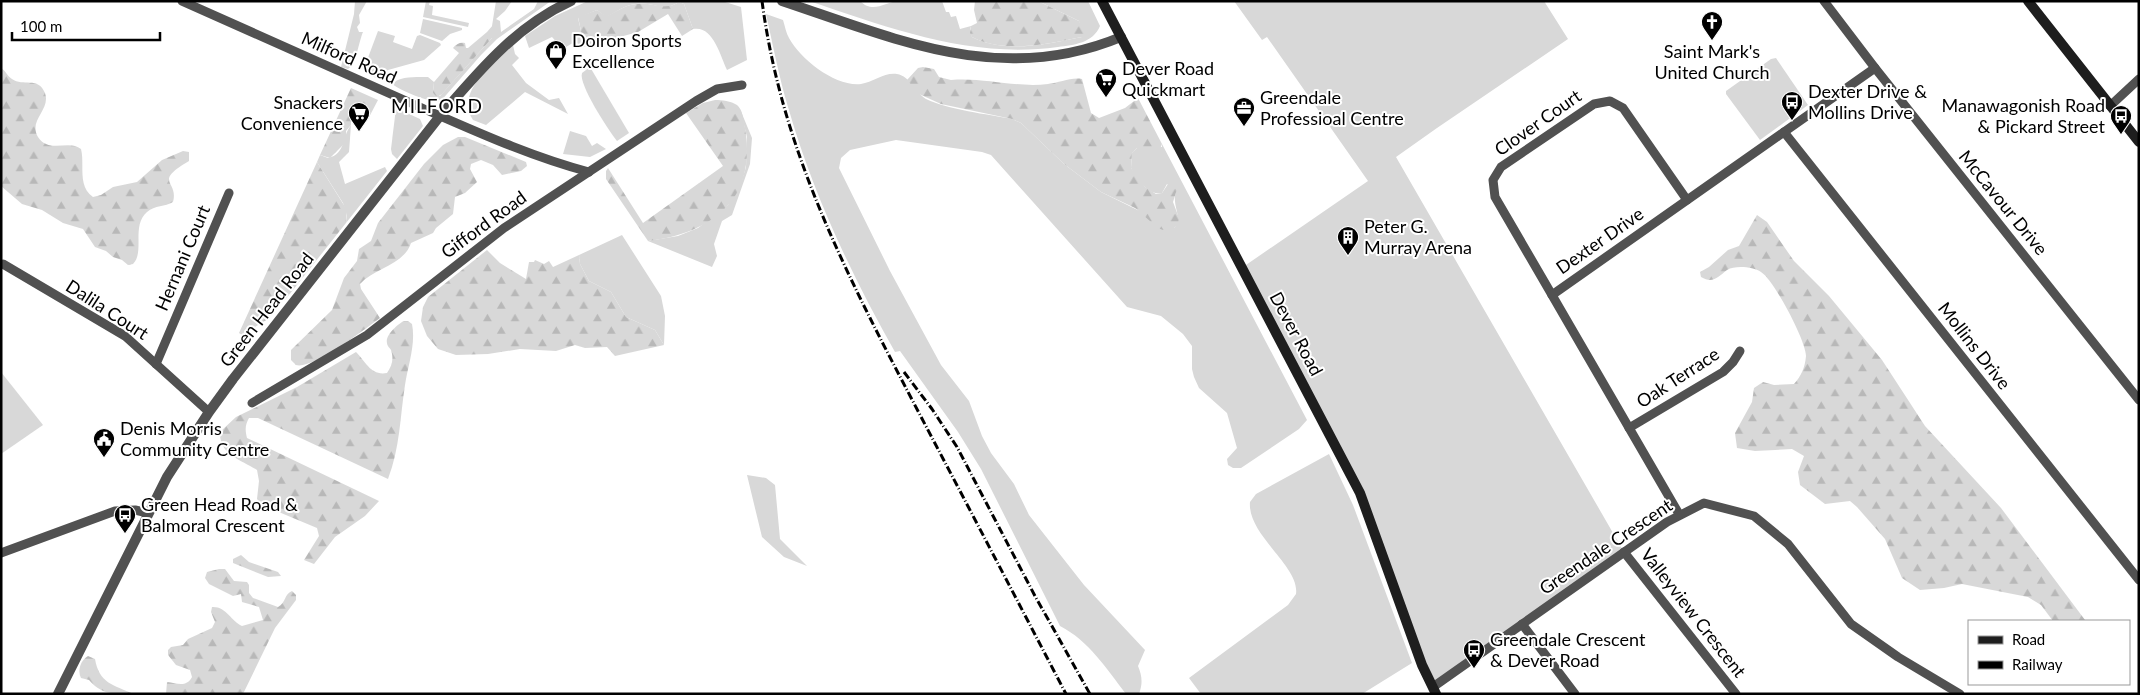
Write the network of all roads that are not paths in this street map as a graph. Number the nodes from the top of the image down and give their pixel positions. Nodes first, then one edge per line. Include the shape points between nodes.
1 (182, 1) edge
2 (571, 1) edge
3 (782, 1) edge
4 (1102, 1) edge
5 (1824, 1) edge
6 (2028, 1) edge
7 (1121, 37) junction
8 (1875, 68) junction
9 (2139, 79) edge
10 (742, 85) dead end
11 (2110, 106) junction
12 (440, 116) junction
13 (1784, 132) junction
14 (2139, 142) edge
15 (590, 172) junction
16 (228, 193) dead end
17 (1687, 200) junction
18 (3, 264) dead end
19 (1552, 295) junction
20 (1740, 351) dead end
21 (156, 364) junction
22 (2139, 400) edge
23 (252, 403) dead end
24 (209, 412) junction
25 (1629, 428) junction
26 (148, 514) junction
27 (1679, 514) junction
28 (1624, 552) junction
29 (1, 554) edge
30 (2139, 580) edge
31 (1522, 624) junction
32 (1434, 691) edge
33 (58, 694) edge
34 (1576, 694) edge
35 (1736, 694) edge
36 (1960, 694) edge

1 - 12 street, Milford Road
2 - 12 street, Green Head Road via 513,38 486,62
3 - 7 street via 920,46 974,56 1008,59 1054,56 1088,50
4 - 7 main road, Dever Road
5 - 8 street, McCavour Drive
6 - 11 main road
7 - 32 main road, Dever Road via 1360,493
8 - 13 street, Dexter Drive
8 - 22 street, McCavour Drive
9 - 11 street
10 - 15 street, Gifford Road via 715,90
11 - 14 main road
12 - 15 street, Milford Road via 558,164
12 - 24 street, Green Head Road
13 - 17 street, Dexter Drive
13 - 30 street, Mollins Drive
15 - 23 street, Gifford Road via 504,228 367,335
16 - 21 street, Hernani Court
17 - 19 street, Dexter Drive
17 - 19 street, Clover Court via 1623,108 1610,101 1594,104 1501,167 1493,180 1495,196
18 - 21 street, Dalila Court via 125,336
19 - 25 street, Dexter Drive
20 - 25 street, Oak Terrace via 1723,372
21 - 24 street, Dalila Court
24 - 26 street, Green Head Road via 172,468
25 - 27 street, Dexter Drive
26 - 29 street via 136,510 115,511
26 - 33 street, Green Head Road
27 - 28 street, Greendale Crescent
27 - 36 street, Greendale Crescent via 1704,503 1754,516 1788,544 1852,624 1898,657
28 - 31 street, Greendale Crescent
28 - 35 street, Valleyview Crescent
31 - 32 street, Greendale Crescent
31 - 34 street

